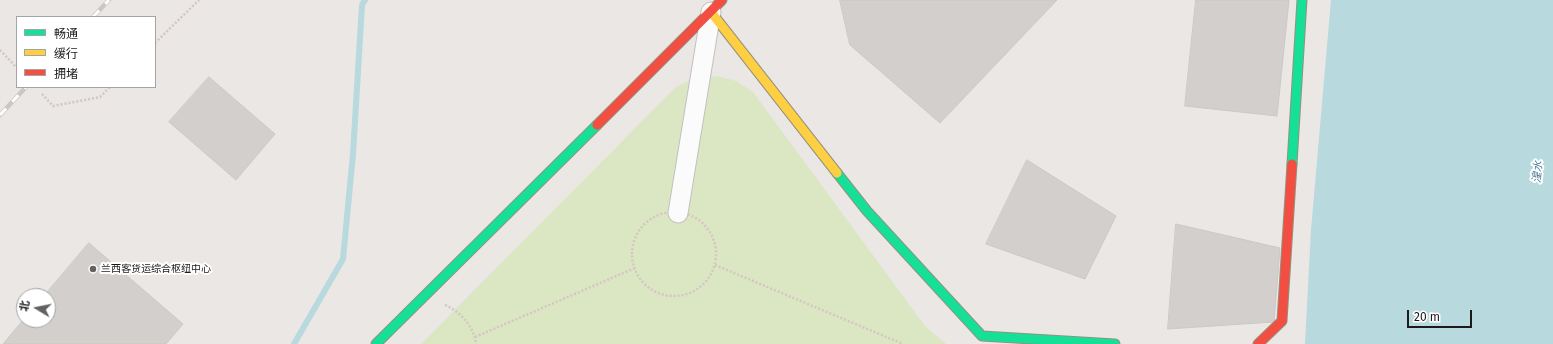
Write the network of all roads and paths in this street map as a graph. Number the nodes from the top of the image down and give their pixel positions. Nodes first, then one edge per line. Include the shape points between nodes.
1 (199, 0) edge
2 (1302, 0) edge
3 (716, 6) edge
4 (156, 42) edge
5 (0, 50) edge
6 (16, 67) edge
7 (109, 88) edge
8 (42, 94) dead end
9 (678, 213) junction
10 (715, 265) junction
11 (635, 268) junction
12 (420, 300) junction
13 (475, 337) junction
14 (376, 344) edge
15 (476, 344) edge
16 (903, 344) edge
17 (1115, 344) edge
18 (1258, 344) edge

1 - 4 path
2 - 18 main road via 1282,322
3 - 9 street
3 - 12 main road
3 - 17 main road via 867,211 982,336
5 - 6 path
7 - 8 path via 100,97 53,106
9 - 10 path via 685,213 700,220 711,233 716,248
9 - 11 path via 669,212 653,218 641,228 634,243
10 - 11 path via 708,280 696,291 680,296 664,295 649,288
10 - 16 path
11 - 13 path
12 - 13 path via 438,302 454,309 467,322
12 - 14 main road
13 - 15 path

